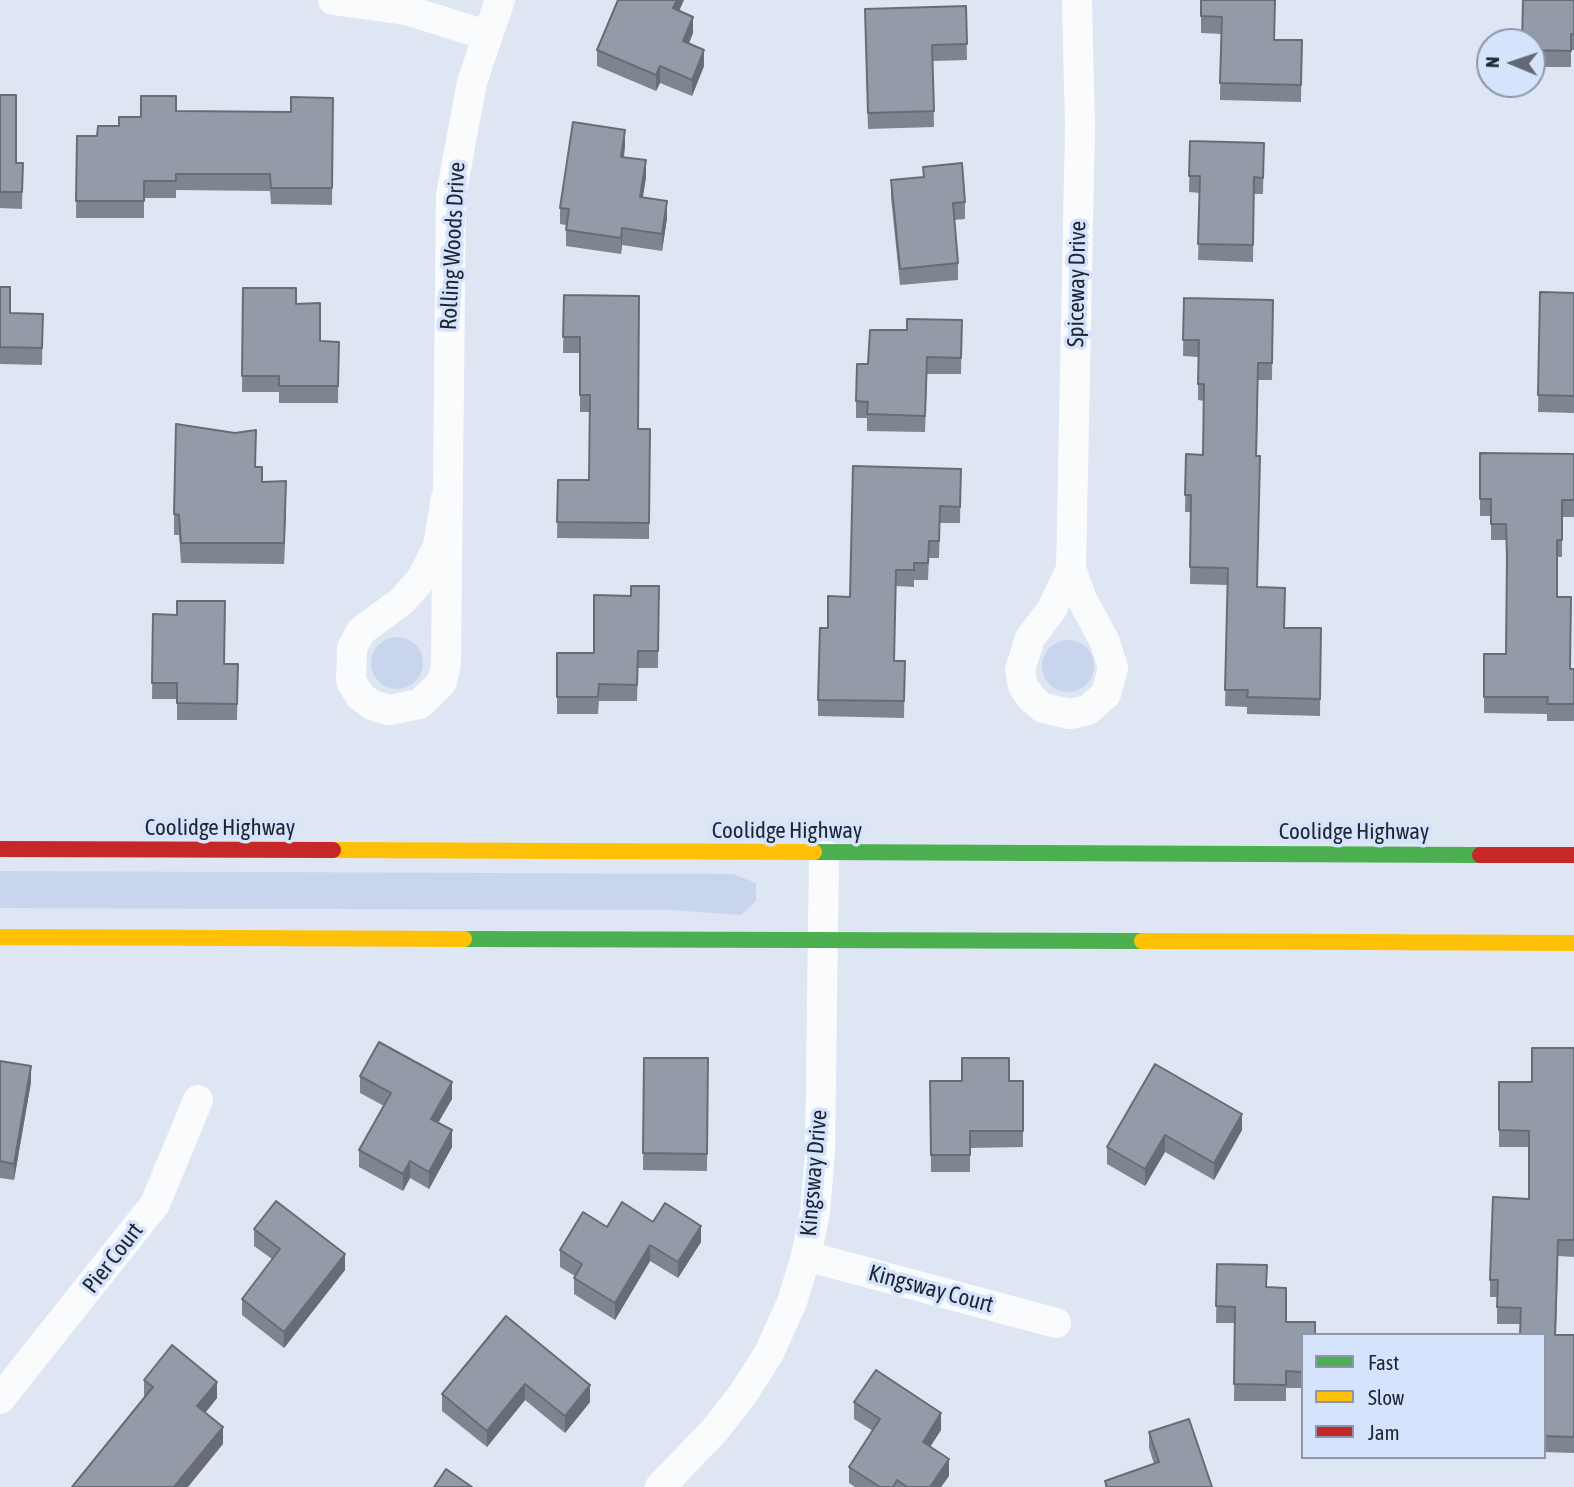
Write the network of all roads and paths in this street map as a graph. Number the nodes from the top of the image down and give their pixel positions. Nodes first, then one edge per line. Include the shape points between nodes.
1 (333, 0) edge
2 (500, 0) edge
3 (1077, 0) edge
4 (486, 35) junction
5 (446, 498) junction
6 (1070, 569) dead end
7 (0, 849) edge
8 (824, 854) junction
9 (1574, 855) edge
10 (0, 937) edge
11 (821, 940) junction
12 (1574, 943) edge
13 (198, 1100) dead end
14 (806, 1256) junction
15 (1056, 1323) dead end
16 (0, 1399) edge
17 (660, 1487) edge

1 - 4 street via 406,10
2 - 4 street, Rolling Woods Drive
3 - 6 street, Spiceway Drive via 1080,127
4 - 5 street, Rolling Woods Drive via 451,195
5 - 5 street, Rolling Woods Drive via 438,546 422,578 402,601 361,631 352,648 351,681 372,705 406,709 432,695 442,682 446,664
7 - 8 main road, Coolidge Highway
8 - 9 main road, Coolidge Highway
8 - 11 street, Kingsway Drive
10 - 11 main road
11 - 12 main road
11 - 14 street, Kingsway Drive via 820,1154 816,1212
13 - 16 street, Pier Court via 155,1203
14 - 15 street, Kingsway Court
14 - 17 street, Kingsway Drive via 792,1303 769,1353 714,1431

